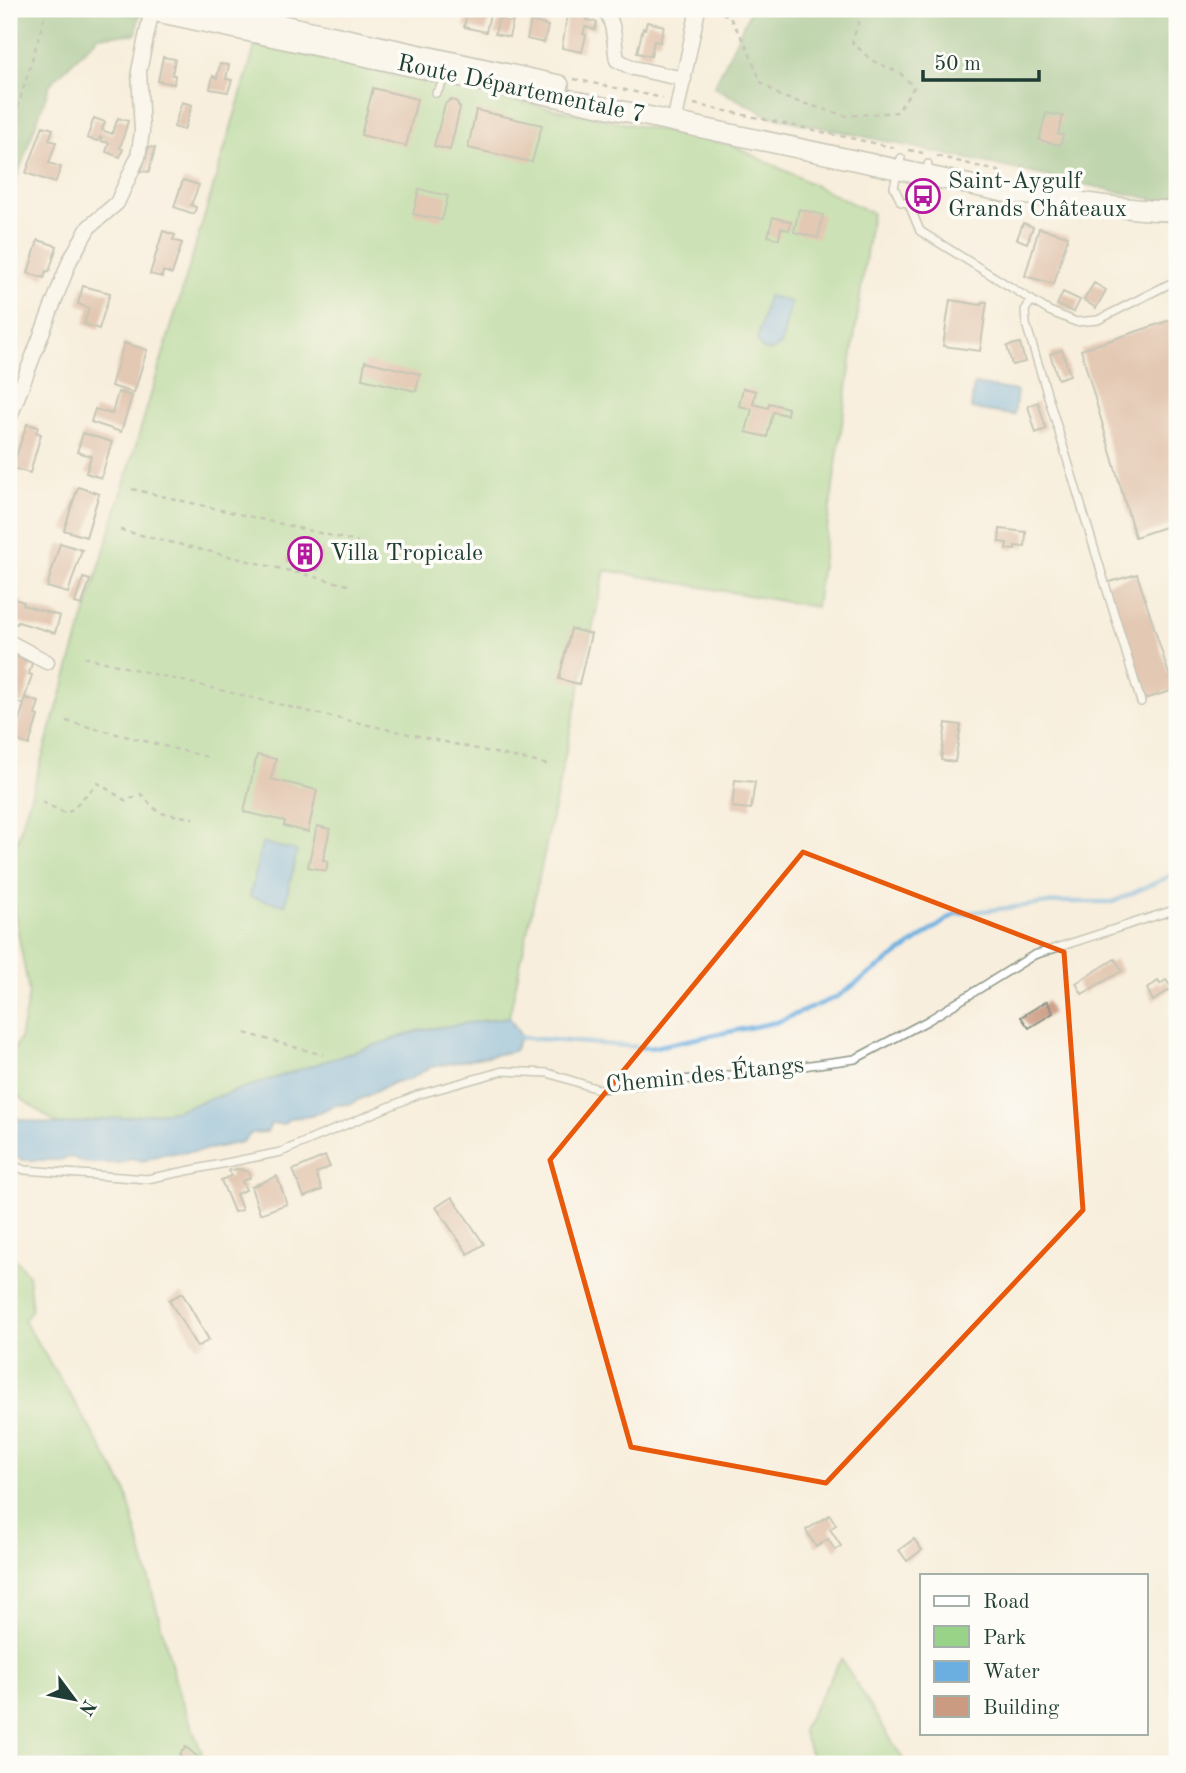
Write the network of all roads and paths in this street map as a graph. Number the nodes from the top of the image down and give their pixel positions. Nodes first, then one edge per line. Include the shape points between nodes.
1 (47, 9) edge
2 (149, 9) edge
3 (209, 9) edge
4 (604, 9) edge
5 (698, 9) edge
6 (713, 9) edge
7 (863, 9) edge
8 (270, 22) edge
9 (444, 67) junction
10 (684, 79) junction
11 (436, 93) dead end
12 (701, 106) dead end
13 (675, 116) junction
14 (9, 138) edge
15 (900, 164) junction
16 (928, 171) junction
17 (1007, 180) junction
18 (1059, 197) junction
19 (908, 202) junction
20 (1177, 211) edge
21 (1177, 280) edge
22 (1032, 300) junction
23 (9, 419) edge
24 (132, 489) dead end
25 (120, 530) dead end
26 (358, 542) dead end
27 (348, 585) dead end
28 (9, 642) edge
29 (84, 657) dead end
30 (47, 662) dead end
31 (1140, 702) dead end
32 (66, 721) dead end
33 (207, 757) dead end
34 (549, 765) dead end
35 (42, 802) dead end
36 (193, 818) dead end
37 (1177, 909) edge
38 (245, 1033) dead end
39 (323, 1055) dead end
40 (9, 1164) edge

1 - 14 path
2 - 8 main road, Route Départementale 7
2 - 23 street via 139,71 142,132 138,157 117,203 89,227 70,260
3 - 8 main road, Route Départementale 7
4 - 10 street via 617,60 632,68
5 - 10 street
6 - 7 path via 729,16 761,82 782,97 847,116 897,112 914,87 852,42
8 - 9 main road, Route Départementale 7
9 - 11 lane
9 - 13 main road, Route Départementale 7
10 - 13 street
12 - 17 path via 989,168
13 - 15 main road, Route Départementale 7
15 - 16 main road, Route Départementale 7
15 - 19 lane via 894,187 901,202
16 - 17 main road, Route Départementale 7
16 - 18 main road, Route Départementale 7 via 1004,192
16 - 19 lane via 923,196 914,204
17 - 18 main road, Route Départementale 7
18 - 20 main road, Route Départementale 7
19 - 22 lane via 920,230
21 - 22 lane via 1098,320 1076,323
22 - 31 lane via 1026,324
24 - 26 path
25 - 27 path
28 - 30 street
29 - 34 path
32 - 33 path
35 - 36 path via 67,814 98,783 126,801 141,794 159,813
37 - 40 lane, Chemin des Étangs via 1034,956 855,1059 598,1089 548,1073 503,1071 416,1094 281,1152 147,1179 26,1170
38 - 39 path

